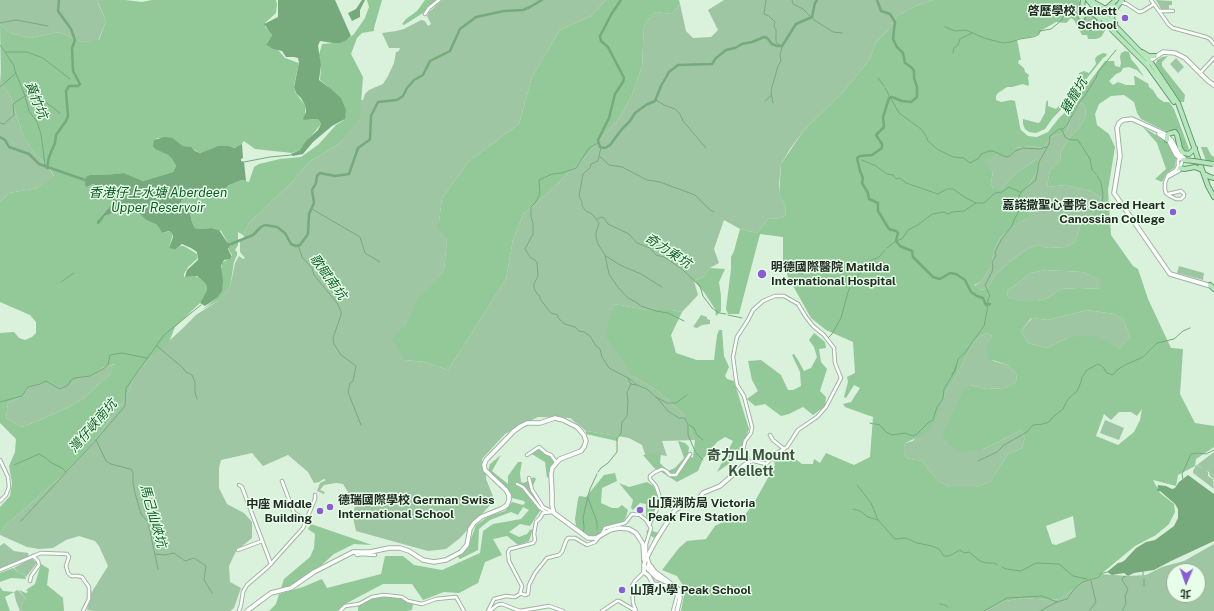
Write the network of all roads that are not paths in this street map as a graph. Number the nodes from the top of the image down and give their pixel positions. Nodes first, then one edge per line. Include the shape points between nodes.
1 (439, 0) edge
2 (1083, 0) edge
3 (1088, 0) edge
4 (1116, 0) edge
5 (1151, 0) edge
6 (1121, 1) edge
7 (1093, 2) edge
8 (1154, 4) junction
9 (1159, 11) junction
10 (1173, 11) dead end
11 (1107, 13) dead end
12 (425, 14) dead end
13 (1082, 21) junction
14 (1099, 22) dead end
15 (1117, 29) junction
16 (1112, 30) junction
17 (1128, 43) junction
18 (1214, 44) edge
19 (1139, 50) junction
20 (1155, 56) junction
21 (1214, 58) edge
22 (1147, 62) junction
23 (1200, 73) junction
24 (1214, 85) edge
25 (1167, 138) junction
26 (1195, 148) junction
27 (1182, 158) junction
28 (1213, 164) edge
29 (1179, 167) junction
30 (1203, 172) junction
31 (1214, 178) edge
32 (1176, 193) junction
33 (1168, 194) junction
34 (1214, 197) edge
35 (1178, 199) junction
36 (1213, 287) edge
37 (770, 435) dead end
38 (784, 449) junction
39 (690, 454) dead end
40 (527, 456) dead end
41 (0, 460) edge
42 (556, 462) junction
43 (749, 462) junction
44 (529, 478) dead end
45 (282, 481) dead end
46 (517, 484) dead end
47 (239, 485) dead end
48 (315, 495) dead end
49 (0, 501) edge
50 (546, 512) junction
51 (553, 512) junction
52 (306, 520) junction
53 (650, 525) junction
54 (650, 531) junction
55 (600, 536) junction
56 (262, 541) junction
57 (643, 544) junction
58 (238, 550) dead end
59 (355, 552) junction
60 (375, 555) dead end
61 (33, 556) junction
62 (645, 561) junction
63 (271, 564) junction
64 (0, 570) edge
65 (644, 572) junction
66 (30, 581) dead end
67 (670, 585) junction
68 (520, 594) junction
69 (83, 611) edge
70 (239, 611) edge
71 (247, 611) edge
72 (340, 611) edge
73 (464, 611) edge
74 (489, 611) edge
75 (562, 611) edge
76 (602, 611) edge
77 (636, 611) edge
78 (673, 611) edge
79 (677, 611) edge

1 - 12 street
2 - 13 main road
3 - 16 main road
4 - 7 main road via 1107,8
5 - 8 street
6 - 8 street via 1139,12
6 - 11 main road
6 - 15 main road via 1112,16
7 - 15 main road
8 - 9 street
9 - 10 street
9 - 18 street via 1173,28 1206,37
13 - 14 main road via 1089,28
13 - 16 main road via 1083,15 1092,12
15 - 17 main road
16 - 17 main road
17 - 19 main road
17 - 22 main road
19 - 20 main road via 1149,56
19 - 22 main road
20 - 22 main road
20 - 23 main road via 1163,52 1175,53 1185,58
21 - 23 street
22 - 26 main road via 1175,98
23 - 24 main road
25 - 26 main road via 1171,132 1176,134 1184,154 1189,154
25 - 27 main road via 1172,141
25 - 36 main road via 1130,119 1123,120 1118,125 1120,156 1114,193 1170,274
26 - 30 main road
27 - 28 main road, bridge
27 - 29 street
29 - 30 main road via 1195,167
29 - 33 street via 1177,172 1168,178 1164,187
30 - 31 main road
30 - 34 main road
32 - 33 street
32 - 35 street
32 - 35 street via 1179,191 1184,194 1182,199
33 - 35 street
37 - 38 street
38 - 43 street via 767,464
38 - 43 street via 798,430 826,407 841,377 835,363 832,344 806,317 798,304 780,296 766,299 754,309 737,337 733,356 737,386 744,396 752,426 743,449
39 - 53 street via 676,475 670,475 662,469 650,476 661,501
40 - 42 street via 539,447
41 - 49 street via 9,487
42 - 51 main road via 551,474
42 - 59 main road via 582,450 586,441 582,431 556,418 524,424 488,457 484,464 487,472 508,492 508,502 503,508 474,522 468,543 462,550 447,560 436,562 423,560 400,548
43 - 62 main road via 720,486 704,493 695,504 675,510
44 - 51 street via 532,490 543,507
45 - 52 street via 294,513
46 - 50 street via 523,487
47 - 56 street via 242,487
48 - 52 street
50 - 51 street
50 - 68 street via 542,512 535,523 533,543 510,549 508,552 509,561 522,585
51 - 55 main road via 585,537
52 - 63 street via 300,532
53 - 54 street
53 - 55 street via 644,518 632,514 625,523 605,528
54 - 57 street
54 - 62 street
55 - 57 main road via 612,529 625,528 636,533
55 - 68 street via 595,542 587,545 575,538 568,538 561,553 547,558 536,571 528,594
56 - 58 street
56 - 63 street
57 - 67 main road via 644,561 648,569 656,578
59 - 60 street via 357,555
59 - 71 main road via 314,572 291,588 270,593
61 - 64 street
61 - 66 street via 39,564
61 - 69 street via 44,552 68,555 68,573 71,576 82,577 89,587 89,599
62 - 65 main road
62 - 67 main road
63 - 70 street via 246,586
65 - 67 main road via 654,584
65 - 77 street via 632,586
67 - 78 street via 675,589 677,596
67 - 79 main road via 676,587 680,594
68 - 74 street via 516,597 494,599
72 - 73 street via 346,606 383,595 403,597 408,601 422,604 456,596
74 - 75 street via 502,604 518,610 549,606
76 - 77 street via 620,601

